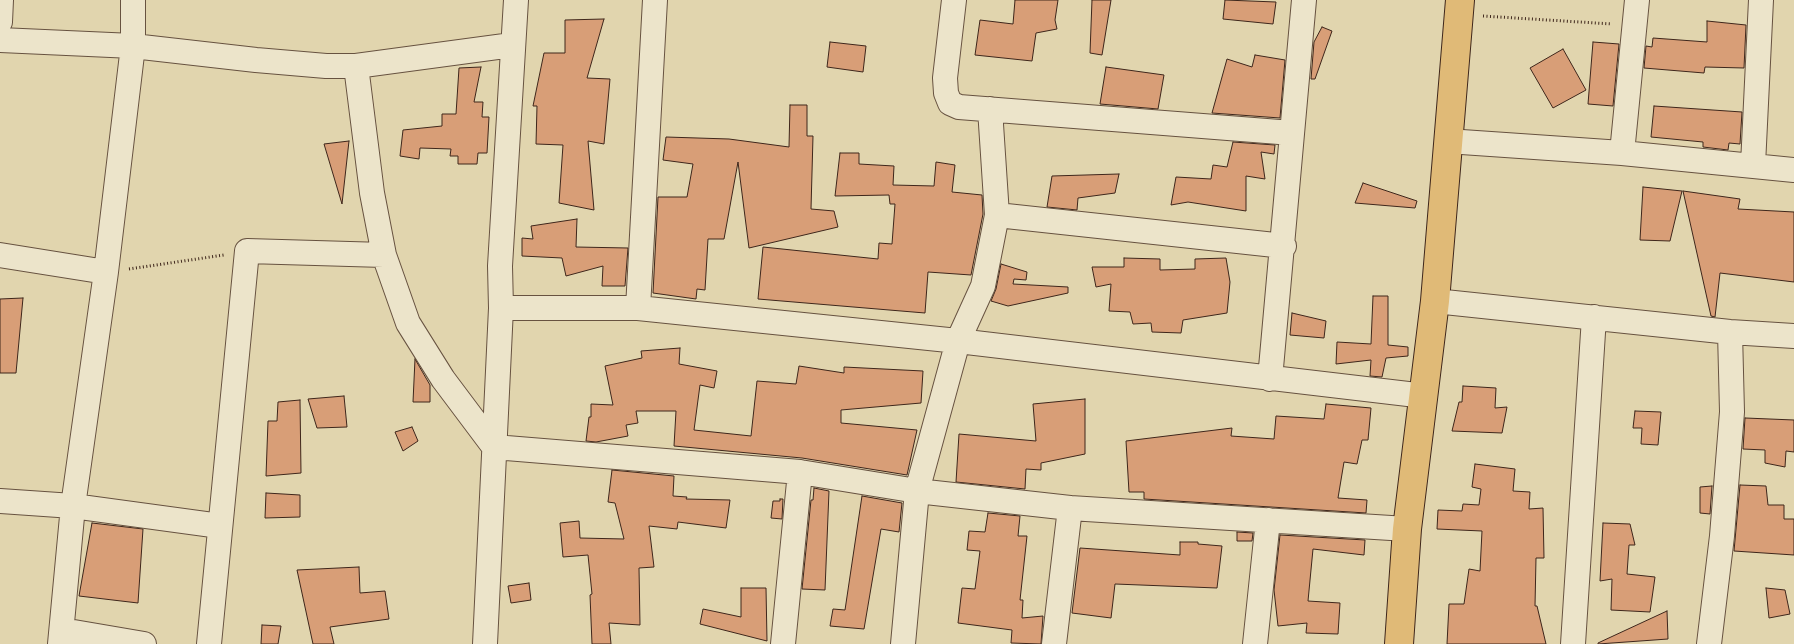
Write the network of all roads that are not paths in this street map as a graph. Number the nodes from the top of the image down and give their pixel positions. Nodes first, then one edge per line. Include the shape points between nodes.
1 (1, 0) edge
2 (133, 0) edge
3 (516, 0) edge
4 (655, 0) edge
5 (954, 0) edge
6 (1304, 0) edge
7 (1637, 0) edge
8 (1761, 0) edge
9 (1459, 7) edge
10 (0, 22) edge
11 (0, 40) edge
12 (133, 46) junction
13 (512, 46) junction
14 (356, 66) junction
15 (990, 109) junction
16 (1292, 133) junction
17 (1447, 141) junction
18 (1622, 153) junction
19 (1753, 165) junction
20 (1794, 170) edge
21 (997, 215) junction
22 (1284, 246) junction
23 (0, 255) edge
24 (384, 256) junction
25 (106, 272) junction
26 (1435, 301) junction
27 (501, 308) junction
28 (638, 308) junction
29 (1594, 317) junction
30 (1730, 332) junction
31 (1794, 336) edge
32 (958, 341) junction
33 (1270, 378) junction
34 (1425, 396) junction
35 (494, 447) junction
36 (800, 472) junction
37 (917, 491) junction
38 (0, 501) edge
39 (74, 506) junction
40 (1070, 508) junction
41 (1268, 520) junction
42 (220, 526) junction
43 (1408, 529) junction
44 (61, 637) edge
45 (144, 644) edge
46 (209, 644) edge
47 (485, 644) edge
48 (783, 644) edge
49 (902, 644) edge
50 (1054, 644) edge
51 (1255, 644) edge
52 (1399, 644) edge
53 (1573, 644) edge
54 (1710, 644) edge

1 - 10 street
2 - 12 street
3 - 13 street
4 - 28 street
5 - 15 street via 946,93 950,103 959,107
6 - 16 street
7 - 18 street
8 - 19 street
9 - 17 main road
11 - 12 street
12 - 14 street via 256,60
12 - 25 street
13 - 14 street
13 - 27 street via 500,266
14 - 24 street via 372,193
15 - 16 street
15 - 21 street
16 - 22 street
17 - 18 street
17 - 26 main road
18 - 19 street
19 - 20 street
21 - 22 street
21 - 32 street via 983,286
22 - 33 street
23 - 25 street
24 - 35 street via 408,323 443,379
24 - 42 street via 247,251
25 - 39 street
26 - 29 street
26 - 34 main road
27 - 28 street
27 - 35 street
28 - 32 street
29 - 30 street
29 - 53 street
30 - 31 street
30 - 54 street via 1732,412
32 - 33 street
32 - 37 street
33 - 34 street
34 - 43 main road
35 - 36 street
35 - 47 street
36 - 37 street
36 - 48 street
37 - 40 street
37 - 49 street
38 - 39 street
39 - 42 street
39 - 44 street
40 - 41 street
40 - 50 street
41 - 43 street
41 - 51 street
42 - 46 street
43 - 52 main road
44 - 45 street

